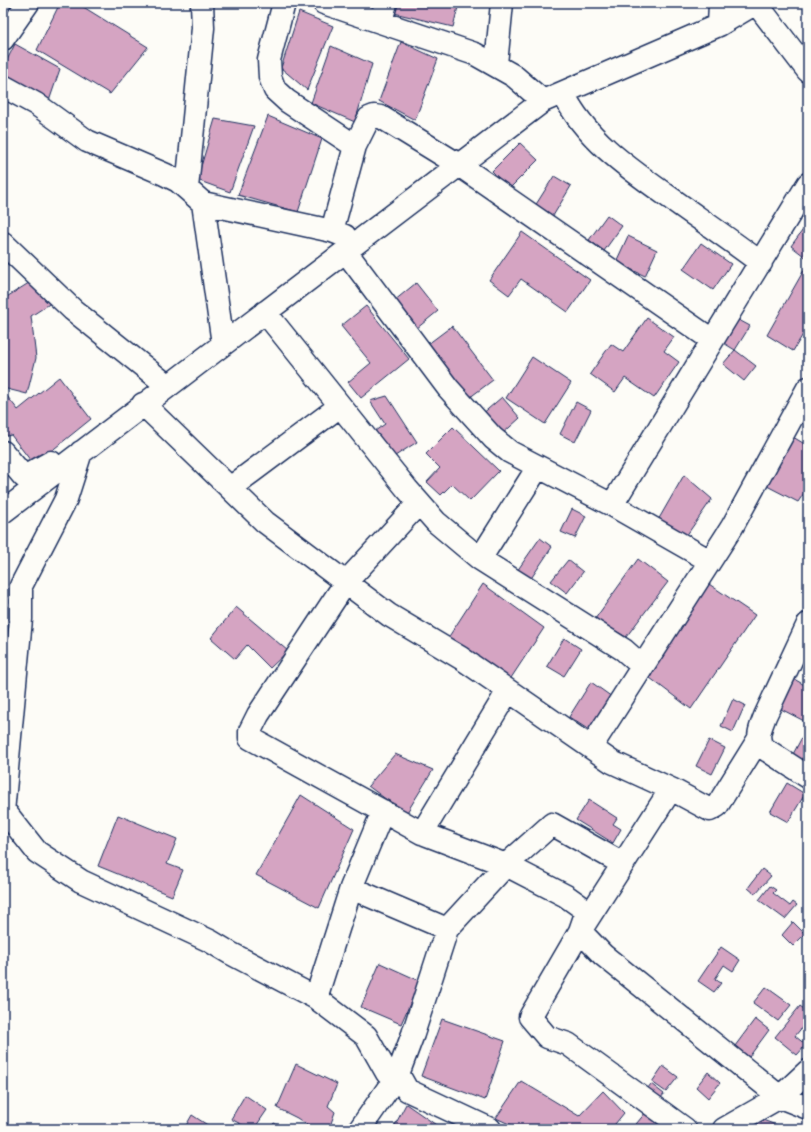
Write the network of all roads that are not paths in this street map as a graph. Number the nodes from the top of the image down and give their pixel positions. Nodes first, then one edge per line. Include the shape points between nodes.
1 (28, 3) edge
2 (202, 3) edge
3 (284, 3) edge
4 (324, 3) edge
5 (502, 3) edge
6 (720, 3) edge
7 (756, 3) edge
8 (383, 13) edge
9 (719, 25) junction
10 (3, 39) edge
11 (496, 64) junction
12 (808, 71) edge
13 (3, 86) edge
14 (563, 93) junction
15 (543, 101) junction
16 (355, 146) junction
17 (459, 165) junction
18 (808, 184) edge
19 (187, 188) junction
20 (203, 203) junction
21 (332, 231) junction
22 (3, 243) edge
23 (353, 247) junction
24 (761, 263) junction
25 (265, 312) junction
26 (712, 340) junction
27 (223, 344) junction
28 (168, 386) junction
29 (808, 388) edge
30 (143, 404) junction
31 (340, 406) junction
32 (112, 428) junction
33 (3, 452) edge
34 (81, 452) junction
35 (538, 467) junction
36 (230, 488) junction
37 (419, 503) junction
38 (612, 505) junction
39 (3, 512) edge
40 (480, 559) junction
41 (710, 561) junction
42 (346, 582) junction
43 (808, 624) edge
44 (801, 659) edge
45 (642, 666) junction
46 (508, 691) junction
47 (758, 740) junction
48 (591, 747) junction
49 (808, 777) edge
50 (671, 789) junction
51 (3, 810) edge
52 (383, 811) junction
53 (422, 833) junction
54 (623, 864) junction
55 (506, 865) junction
56 (351, 888) junction
57 (447, 929) junction
58 (580, 931) junction
59 (316, 998) junction
60 (808, 1071) edge
61 (398, 1074) junction
62 (780, 1097) junction
63 (808, 1108) edge
64 (360, 1129) edge
65 (490, 1129) edge
66 (685, 1129) edge
67 (724, 1129) edge

1 - 10 street
2 - 19 street via 203,28
3 - 16 street via 269,60 270,77 275,90 287,101
4 - 8 street
5 - 11 street
6 - 9 street
7 - 9 street
7 - 12 street
8 - 11 street
9 - 14 street
11 - 15 street
13 - 19 street via 36,104 87,141 164,174
14 - 15 street
14 - 24 street via 584,126 613,155
15 - 17 street
16 - 17 street via 369,118 381,117
16 - 21 street
17 - 23 street
17 - 26 street
18 - 24 street
19 - 20 street
20 - 21 street
20 - 27 street
21 - 23 street
22 - 28 street via 73,310
23 - 25 street
23 - 35 street via 453,394 493,438 510,452
24 - 26 street
25 - 27 street
25 - 31 street
26 - 38 street
27 - 28 street
28 - 30 street
29 - 41 street via 732,527
30 - 32 street
30 - 36 street
31 - 36 street
31 - 37 street
32 - 33 street via 24,477
32 - 34 street
34 - 39 street
34 - 51 street via 66,499 22,586
35 - 38 street
35 - 40 street
36 - 42 street via 265,522
37 - 40 street via 436,522
37 - 42 street
38 - 41 street
40 - 45 street via 624,650
41 - 45 street
42 - 46 street via 390,615 461,658
42 - 52 street via 258,715 250,730 250,738
43 - 44 street
44 - 47 street via 765,716
45 - 48 street
46 - 48 street
46 - 53 street
47 - 49 street via 762,747
47 - 50 street via 717,806 710,810
48 - 50 street via 612,762
50 - 54 street
51 - 59 street via 37,852 81,881 210,941
52 - 53 street
52 - 56 street
53 - 55 street
54 - 55 street via 552,824
54 - 58 street
55 - 57 street
55 - 58 street via 566,896 587,911
56 - 57 street
56 - 59 street
57 - 61 street
58 - 62 street via 603,955
58 - 66 street via 530,1017 547,1036 568,1044
59 - 61 street via 366,1036 387,1072
60 - 62 street
61 - 64 street
61 - 65 street via 407,1090
62 - 63 street
62 - 67 street

